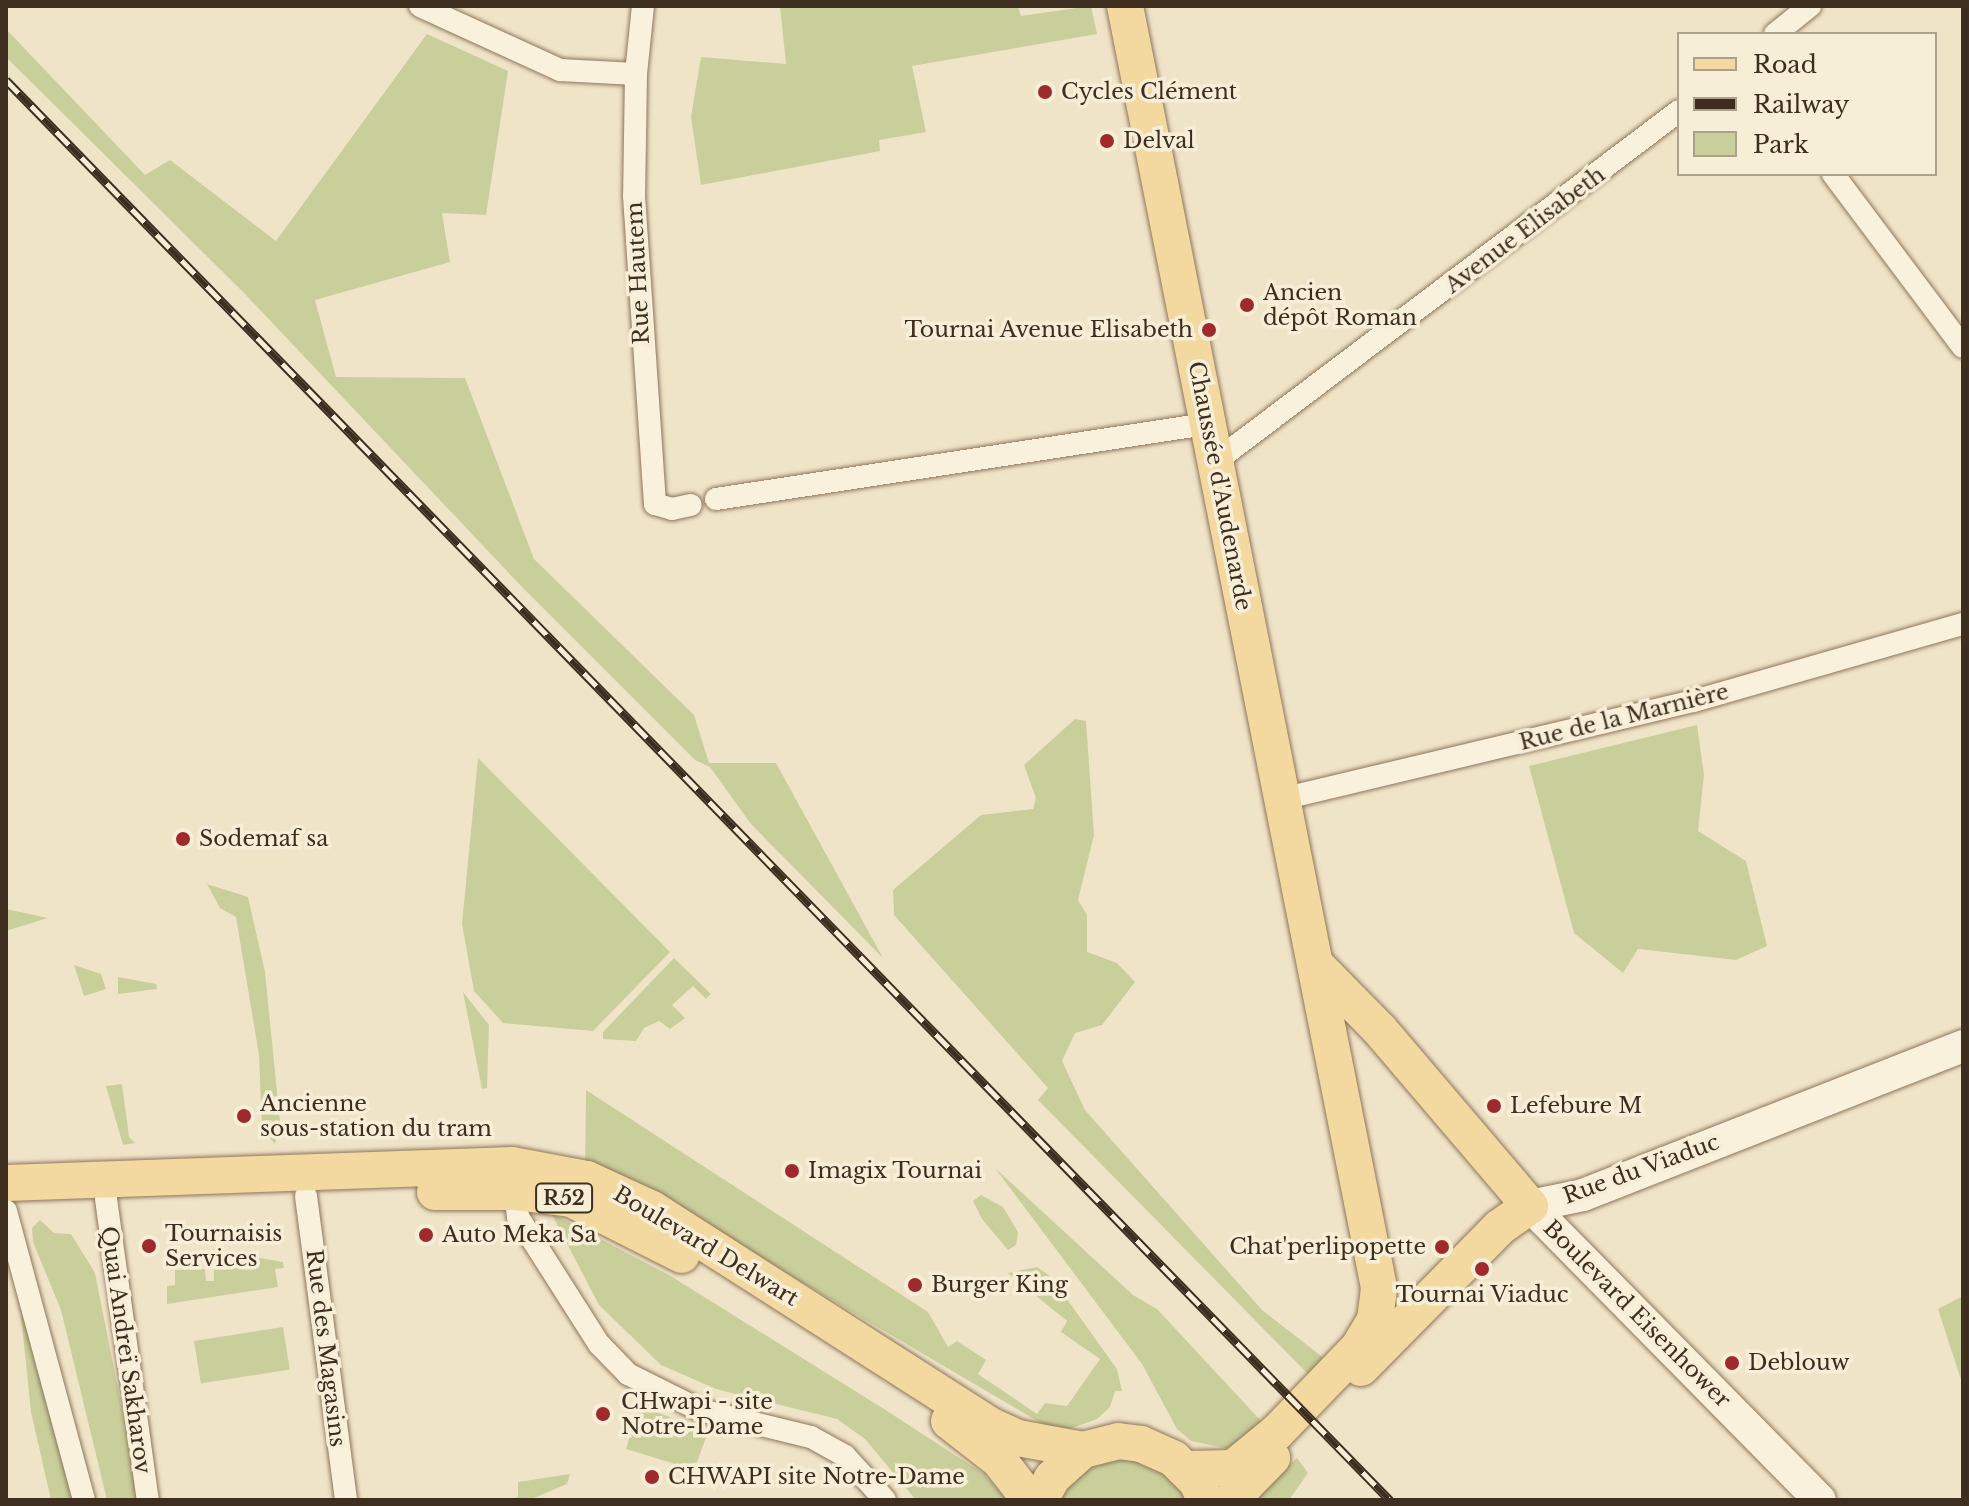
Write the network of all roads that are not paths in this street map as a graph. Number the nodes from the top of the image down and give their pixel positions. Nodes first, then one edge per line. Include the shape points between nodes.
1 (420, 6) edge
2 (643, 6) edge
3 (1125, 6) edge
4 (1810, 6) edge
5 (1778, 32) edge
6 (636, 74) junction
7 (1677, 113) edge
8 (1835, 176) edge
9 (1963, 347) edge
10 (1207, 424) junction
11 (1216, 461) junction
12 (716, 499) dead end
13 (691, 505) dead end
14 (1963, 624) edge
15 (1282, 799) junction
16 (1316, 965) junction
17 (1365, 1014) junction
18 (1330, 1037) junction
19 (1963, 1046) edge
20 (6, 1183) edge
21 (49, 1189) junction
22 (515, 1192) junction
23 (306, 1196) junction
24 (6, 1198) edge
25 (106, 1199) junction
26 (1530, 1206) junction
27 (6, 1211) edge
28 (1379, 1288) junction
29 (1417, 1310) junction
30 (1083, 1450) junction
31 (1186, 1469) junction
32 (84, 1500) edge
33 (148, 1500) edge
34 (346, 1500) edge
35 (885, 1500) edge
36 (1030, 1500) edge
37 (1040, 1500) edge
38 (1205, 1500) edge
39 (1231, 1500) edge
40 (1820, 1500) edge

1 - 6 street via 560,70
2 - 6 street, Rue Hautem
3 - 10 main road, Chaussée d'Audenarde
4 - 5 street
6 - 13 street, Rue Hautem via 634,196 655,504 672,509
7 - 11 street, Avenue Elisabeth
8 - 9 street
10 - 11 main road, Chaussée d'Audenarde
10 - 12 street
11 - 15 main road, Chaussée d'Audenarde
14 - 15 street, Rue de la Marnière via 1694,701
15 - 16 main road, Chaussée d'Audenarde
16 - 17 main road
16 - 18 main road, Chaussée d'Audenarde
17 - 18 street via 1344,1019
17 - 26 main road, Boulevard Eisenhower
18 - 28 main road, Chaussée d'Audenarde
19 - 26 street, Rue du Viaduc via 1583,1195
20 - 21 main road, Boulevard Delwart / R52
21 - 24 main road, Boulevard Delwart / R52
21 - 25 main road, Boulevard Delwart / R52
21 - 30 main road, Boulevard Delwart / R52 via 512,1165 587,1179 652,1209 991,1426 1018,1438
22 - 23 main road, Boulevard Delwart / R52
22 - 35 street via 518,1217 599,1344 628,1374 700,1410 811,1437 845,1456
22 - 36 main road, Boulevard Delwart / R52 via 571,1199 661,1242 952,1423 1006,1468
23 - 25 main road, Boulevard Delwart / R52
23 - 34 street, Rue des Magasins
25 - 33 street, Quai Andreï Sakharov
26 - 29 main road, Rue du Viaduc via 1500,1227
26 - 40 street, Boulevard Eisenhower
27 - 32 street
28 - 29 main road via 1392,1302
28 - 31 main road via 1375,1320 1359,1347 1277,1432 1233,1468
29 - 39 main road, Rue du Viaduc
30 - 31 main road, R52 via 1118,1441 1141,1444
30 - 37 main road, R52 via 1052,1478
31 - 38 main road, R52

